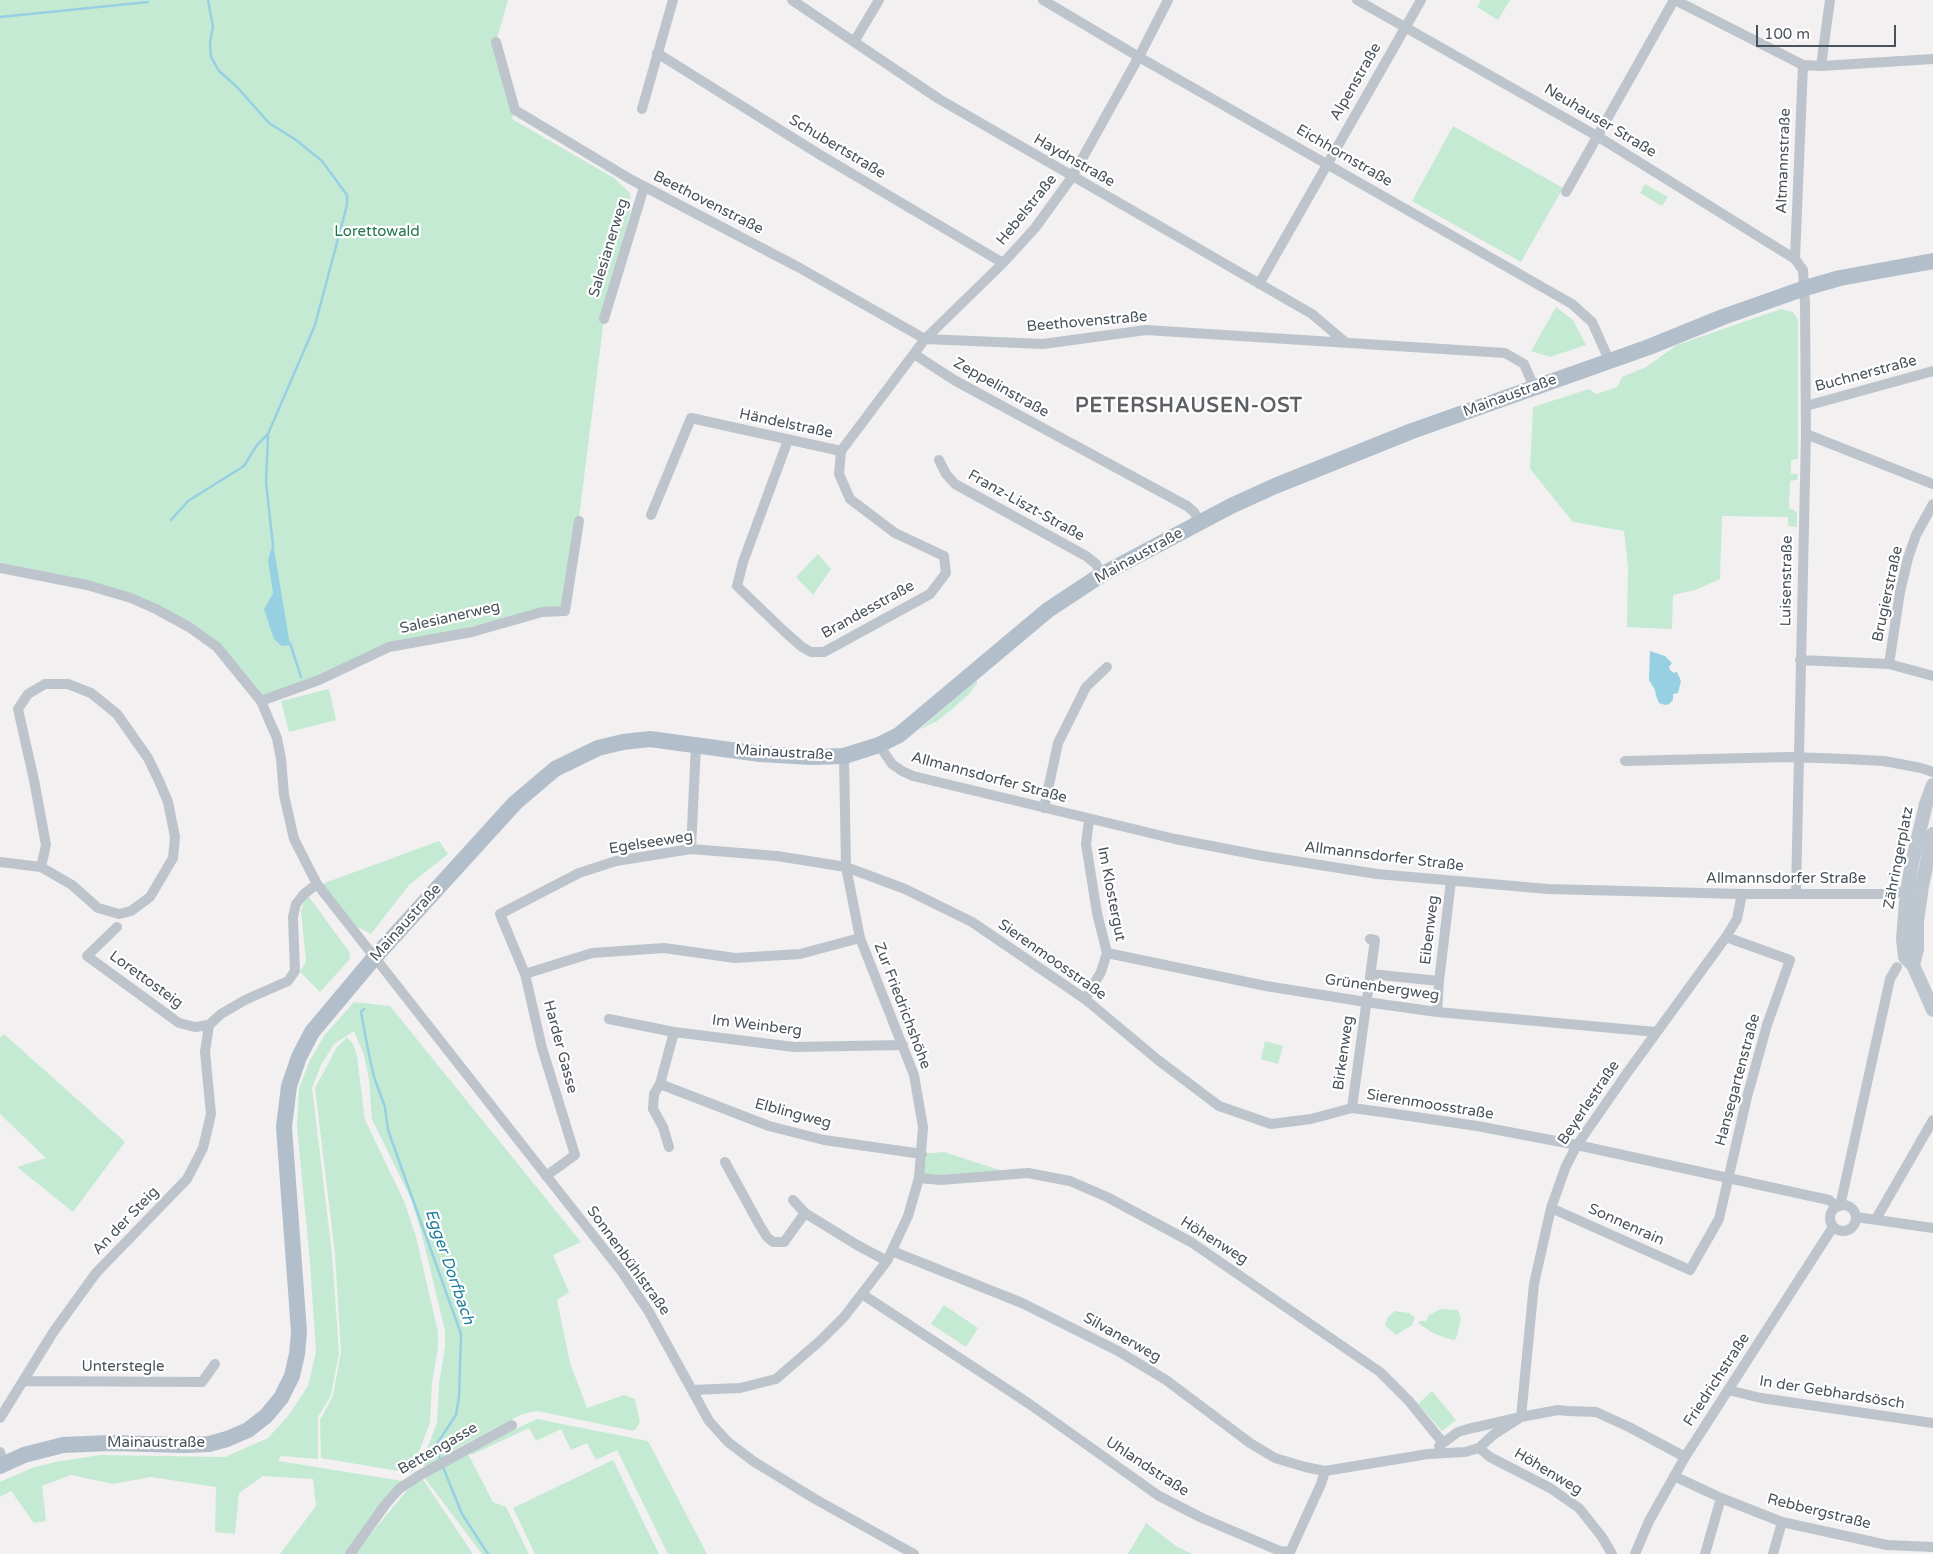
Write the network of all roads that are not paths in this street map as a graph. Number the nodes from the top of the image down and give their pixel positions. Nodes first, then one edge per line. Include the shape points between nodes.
1 (673, 0) edge
2 (792, 0) edge
3 (879, 0) edge
4 (1043, 0) edge
5 (1168, 0) edge
6 (1357, 0) edge
7 (1421, 0) edge
8 (1674, 0) edge
9 (1830, 0) edge
10 (1406, 26) junction
11 (496, 42) dead end
12 (854, 42) junction
13 (657, 54) junction
14 (1139, 57) junction
15 (1933, 59) edge
16 (1804, 65) junction
17 (1821, 66) junction
18 (642, 109) dead end
19 (1597, 136) junction
20 (1327, 164) junction
21 (1072, 177) junction
22 (644, 187) junction
23 (1566, 192) dead end
24 (1795, 259) junction
25 (1933, 261) edge
26 (1004, 263) junction
27 (1259, 284) junction
28 (1805, 288) junction
29 (604, 319) dead end
30 (925, 340) junction
31 (1345, 342) junction
32 (914, 354) junction
33 (1609, 360) junction
34 (1933, 371) edge
35 (1534, 387) junction
36 (1806, 406) junction
37 (1806, 434) junction
38 (788, 440) junction
39 (841, 451) junction
40 (939, 460) dead end
41 (1933, 484) edge
42 (1933, 504) edge
43 (651, 515) dead end
44 (579, 521) dead end
45 (1200, 522) junction
46 (0, 568) edge
47 (1101, 575) junction
48 (1800, 660) junction
49 (1889, 664) junction
50 (1107, 667) dead end
51 (1933, 676) edge
52 (261, 701) junction
53 (696, 745) junction
54 (879, 745) junction
55 (844, 756) junction
56 (1799, 758) junction
57 (1625, 761) dead end
58 (1933, 772) edge
59 (1933, 785) edge
60 (1044, 808) junction
61 (1089, 820) junction
62 (1933, 834) edge
63 (692, 849) junction
64 (0, 862) edge
65 (41, 867) junction
66 (846, 867) junction
67 (1451, 881) junction
68 (318, 884) junction
69 (1927, 884) edge
70 (1907, 891) junction
71 (1796, 893) junction
72 (1742, 894) junction
73 (500, 914) joint
74 (116, 928) dead end
75 (1726, 937) junction
76 (860, 938) junction
77 (1370, 939) dead end
78 (1107, 952) junction
79 (374, 958) junction
80 (1913, 965) junction
81 (1897, 966) dead end
82 (525, 974) junction
83 (1371, 974) junction
84 (1439, 981) junction
85 (1085, 999) junction
86 (1366, 1002) junction
87 (1933, 1010) edge
88 (1437, 1012) junction
89 (610, 1019) dead end
90 (209, 1026) junction
91 (674, 1032) junction
92 (1656, 1032) junction
93 (903, 1046) junction
94 (660, 1084) junction
95 (1352, 1108) junction
96 (1933, 1120) edge
97 (1577, 1145) junction
98 (669, 1147) dead end
99 (922, 1154) junction
100 (725, 1162) dead end
101 (546, 1176) junction
102 (1729, 1177) junction
103 (919, 1178) junction
104 (792, 1200) dead end
105 (1839, 1207) junction
106 (1551, 1208) junction
107 (804, 1213) junction
108 (1856, 1217) junction
109 (1876, 1219) junction
110 (1833, 1227) junction
111 (1933, 1228) edge
112 (889, 1256) junction
113 (1690, 1270) joint
114 (862, 1294) junction
115 (215, 1364) dead end
116 (23, 1381) junction
117 (692, 1390) junction
118 (1728, 1390) junction
119 (1521, 1417) junction
120 (0, 1418) edge
121 (1933, 1423) edge
122 (512, 1425) dead end
123 (1443, 1443) junction
124 (1479, 1448) junction
125 (1428, 1454) junction
126 (1684, 1457) junction
127 (1, 1461) edge
128 (1324, 1471) junction
129 (1674, 1476) junction
130 (1721, 1498) junction
131 (1782, 1522) junction
132 (1933, 1547) edge
133 (350, 1554) edge
134 (914, 1554) edge
135 (1612, 1554) edge
136 (1635, 1554) edge
137 (1705, 1554) edge
138 (1773, 1554) edge

1 - 13 street
2 - 12 street, Haydnstraße
3 - 12 street
4 - 14 street, Eichhornstraße
5 - 14 street, Hebelstraße
6 - 10 street, Neuhauser Straße
7 - 10 street, Alpenstraße
8 - 16 street
8 - 19 street
9 - 17 street
10 - 19 street, Neuhauser Straße
10 - 20 street, Alpenstraße
11 - 22 street, Beethovenstraße via 515,110
12 - 21 street, Haydnstraße via 939,99
13 - 18 street
13 - 26 street, Schubertstraße
14 - 20 street, Eichhornstraße
14 - 21 street, Hebelstraße
15 - 17 street
16 - 17 street
16 - 24 street, Altmannstraße
19 - 23 street
19 - 24 street, Neuhauser Straße
20 - 27 street, Alpenstraße
20 - 33 street, Eichhornstraße via 1572,304 1592,322
21 - 26 street, Hebelstraße via 1035,228
21 - 27 street, Haydnstraße
22 - 29 street, Salesianerweg
22 - 30 street, Beethovenstraße via 798,266
24 - 28 street via 1803,270
25 - 28 main road, Mainaustraße via 1840,278
26 - 30 street, Hebelstraße
27 - 31 street, Haydnstraße via 1312,314
28 - 33 main road, Mainaustraße
28 - 36 street, Luisenstraße
30 - 31 street, Beethovenstraße via 1043,344 1146,330
30 - 32 street, Händelstraße
31 - 35 street, Beethovenstraße via 1505,353 1524,364
32 - 39 street, Händelstraße
32 - 45 street, Zeppelinstraße via 954,380 1187,506
33 - 35 main road, Mainaustraße
34 - 36 street, Buchnerstraße
35 - 45 main road, Mainaustraße via 1354,454 1275,486
36 - 37 street, Luisenstraße
37 - 41 street
37 - 48 street, Luisenstraße
38 - 39 street, Händelstraße
38 - 39 street, Brandesstraße via 737,586 811,652 824,652 930,594 946,573 944,556 894,533 850,499 839,474
38 - 43 street, Händelstraße via 691,418
40 - 47 street, Franz-Liszt-Straße via 955,484 1086,556 1096,564
42 - 49 street, Brugierstraße via 1908,558
44 - 52 street, Salesianerweg via 565,611 542,612 472,632 388,648 319,680
45 - 47 main road, Mainaustraße
46 - 52 street, Sonnenbühlstraße via 86,585 156,609 217,647
47 - 54 main road, Mainaustraße via 1048,610 899,735
48 - 49 street
48 - 56 street, Luisenstraße
49 - 51 street
50 - 60 street via 1086,688 1058,743
52 - 68 street, Sonnenbühlstraße via 277,738 284,795 294,839
53 - 55 main road, Mainaustraße via 786,756
53 - 63 street
53 - 79 main road, Mainaustraße via 650,739 623,742 598,748 555,769 515,803
54 - 55 main road, Mainaustraße
54 - 60 street, Allmannsdorfer Straße via 892,764 913,776
55 - 66 street, Zur Friedrichshöhe
56 - 57 street
56 - 58 street via 1884,761
56 - 71 street, Luisenstraße
59 - 70 main road, Zähringerplatz via 1916,843
60 - 61 street, Allmannsdorfer Straße
61 - 67 street, Allmannsdorfer Straße via 1263,856 1377,874
61 - 78 street, Im Klostergut via 1086,844
62 - 69 main road, Zähringerplatz
63 - 66 street, Egelseeweg via 777,856
63 - 73 street, Egelseeweg via 616,861 579,873
64 - 65 street
65 - 65 street via 72,885 98,908 119,914 131,911 150,897 173,858 175,837 168,802 148,758 117,714 91,693 68,684 45,684 28,694 18,709 46,845
66 - 76 street, Zur Friedrichshöhe
66 - 85 street, Sierenmoosstraße via 905,889 972,922
67 - 72 street, Allmannsdorfer Straße via 1548,889
67 - 84 street, Eibenweg
68 - 79 street, Sonnenbühlstraße
68 - 90 street via 296,904 293,917 295,971 288,981 220,1014
69 - 70 main road
69 - 80 main road, Zähringerplatz via 1917,922 1917,949
70 - 71 street, Allmannsdorfer Straße via 1888,894
70 - 80 main road, Zähringerplatz via 1903,938 1905,957
71 - 72 street, Allmannsdorfer Straße
72 - 75 street, Beyerlestraße via 1737,919
73 - 82 street, Harder Gasse
74 - 90 street, Lorettosteig via 87,956 179,1023 195,1028
75 - 92 street, Beyerlestraße
75 - 102 street, Hansegartenstraße via 1790,960 1759,1056
76 - 82 street via 800,954 735,958 664,948 592,953
76 - 93 street, Zur Friedrichshöhe
77 - 83 street, Birkenweg via 1375,940
78 - 85 street, Im Klostergut via 1102,972
78 - 86 street, Grünenbergweg via 1266,986
79 - 101 street, Sonnenbühlstraße
79 - 127 main road, Mainaustraße via 312,1032 289,1086 284,1127 299,1332 292,1376 281,1398 248,1430 210,1444 63,1445
80 - 87 main road, Zähringerplatz
81 - 105 street, Friedrichstraße via 1890,979
82 - 101 street, Harder Gasse via 542,1048 575,1156
83 - 84 street
83 - 86 street, Birkenweg
84 - 88 street, Eibenweg
85 - 95 street, Sierenmoosstraße via 1219,1106 1271,1124 1311,1119
86 - 88 street, Grünenbergweg
86 - 95 street, Birkenweg
88 - 92 street, Grünenbergweg
89 - 91 street, Im Weinberg
90 - 116 street, An der Steig via 205,1052 211,1114 204,1148 187,1179 96,1273
91 - 93 street, Im Weinberg via 794,1047
91 - 94 street
92 - 97 street, Beyerlestraße
93 - 99 street, Zur Friedrichshöhe via 914,1075 920,1107
94 - 98 street via 654,1094 654,1110
94 - 99 street, Elblingweg via 769,1126 824,1140
95 - 97 street, Sierenmoosstraße via 1477,1126
96 - 109 street
97 - 102 street, Sierenmoosstraße
97 - 106 street, Beyerlestraße
99 - 103 street, Zur Friedrichshöhe
100 - 107 street via 766,1237 773,1242 784,1242
101 - 117 street, Sonnenbühlstraße via 622,1272 649,1312
102 - 105 street, Sierenmoosstraße via 1828,1200
102 - 113 street, Hansegartenstraße via 1720,1219
103 - 112 street, Zur Friedrichshöhe via 908,1216
103 - 123 street, Höhenweg via 941,1180 1028,1173 1070,1181 1107,1197 1191,1242 1380,1372
104 - 107 street
105 - 108 street via 1849,1207
105 - 110 street, Friedrichstraße via 1830,1218
106 - 113 street, Sonnenrain
106 - 119 street, Beyerlestraße via 1534,1284
107 - 112 street via 857,1245
108 - 109 street
108 - 110 street via 1848,1230
109 - 111 street
110 - 118 street, Friedrichstraße
112 - 114 street, Zur Friedrichshöhe
112 - 128 street, Silvanerweg via 1022,1303 1110,1347 1166,1380 1275,1458
114 - 117 street, Zur Friedrichshöhe via 821,1340 776,1379 740,1388
114 - 128 street, Uhlandstraße via 1028,1403 1158,1496 1280,1551 1290,1552
115 - 116 street, Unterstegle via 202,1382
116 - 120 street, An der Steig
117 - 134 street, Sonnenbühlstraße via 709,1421 728,1442 753,1461
118 - 121 street, In der Gebhardsösch via 1761,1398
118 - 126 street, Friedrichstraße
119 - 123 street via 1458,1432
119 - 124 street via 1492,1435
119 - 126 street via 1558,1410 1596,1412
122 - 133 street, Bettengasse via 399,1489
123 - 125 street
124 - 125 street
124 - 135 street, Höhenweg via 1579,1508
125 - 128 street
126 - 129 street, Friedrichstraße
129 - 130 street, Rebbergstraße
129 - 136 street, Friedrichstraße
130 - 131 street, Rebbergstraße
130 - 137 street
131 - 132 street, Rebbergstraße via 1887,1545
131 - 138 street

